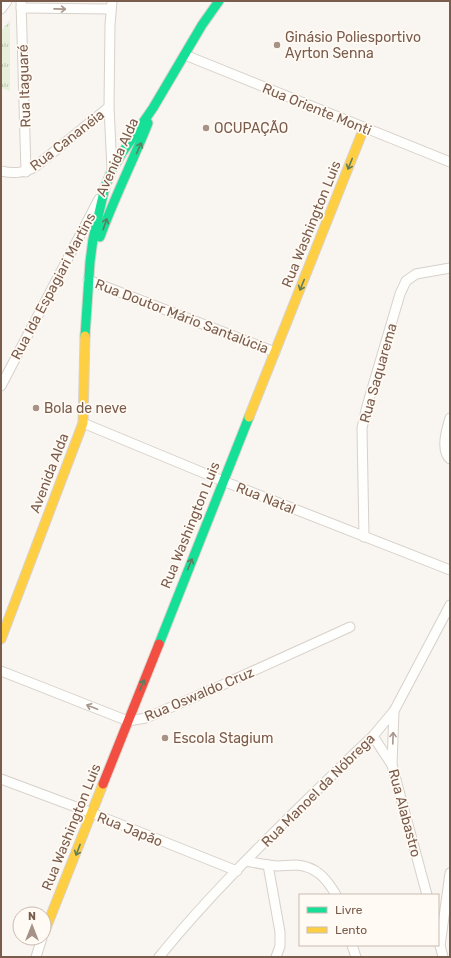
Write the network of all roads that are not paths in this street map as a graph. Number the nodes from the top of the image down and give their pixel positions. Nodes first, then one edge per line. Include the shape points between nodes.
1 (7, 1) edge
2 (218, 1) edge
3 (21, 5) edge
4 (112, 5) edge
5 (1, 9) edge
6 (185, 55) junction
7 (109, 107) junction
8 (153, 108) junction
9 (364, 128) junction
10 (450, 162) edge
11 (112, 170) junction
12 (1, 171) edge
13 (26, 172) junction
14 (105, 187) junction
15 (112, 204) junction
16 (90, 262) junction
17 (450, 268) edge
18 (88, 280) junction
19 (275, 352) junction
20 (1, 386) edge
21 (450, 418) edge
22 (83, 423) junction
23 (450, 459) edge
24 (223, 481) junction
25 (364, 537) junction
26 (450, 570) edge
27 (450, 604) edge
28 (350, 627) dead end
29 (1, 639) edge
30 (1, 671) edge
31 (394, 711) junction
32 (128, 721) junction
33 (373, 736) junction
34 (392, 764) junction
35 (1, 779) edge
36 (92, 813) junction
37 (246, 861) junction
38 (268, 865) junction
39 (237, 871) junction
40 (450, 873) edge
41 (335, 894) edge
42 (427, 894) edge
43 (52, 913) edge
44 (439, 942) edge
45 (39, 946) edge
46 (36, 957) edge
47 (159, 957) edge
48 (276, 957) edge
49 (443, 957) edge

1 - 5 street
2 - 6 main road, Avenida Alda
3 -> 4 street
3 - 13 street, Rua Itaguaré
4 - 7 street
6 - 8 main road, Avenida Alda
6 - 9 street, Rua Oriente Monti
7 - 11 street
7 - 13 street, Rua Cananéia
8 - 11 main road, Avenida Alda
15 -> 8 main road, Avenida Alda via 142,140
9 - 10 street, Rua Oriente Monti
9 -> 19 main road, Rua Washington Luis
11 - 14 main road, Avenida Alda
11 - 15 main road
12 - 13 street, Rua Cananéia
14 - 16 main road, Avenida Alda
14 - 20 street, Rua Ida Espagiari Martins
16 -> 15 main road, Avenida Alda
16 - 18 main road, Avenida Alda
17 - 25 street, Rua Saquarema via 416,274 406,281 400,294 363,423 361,442
18 - 19 street, Rua Doutor Mário Santalúcia
18 - 22 main road, Avenida Alda
19 - 24 main road, Rua Washington Luis
21 - 23 street via 445,448
22 - 24 street, Rua Natal
22 - 29 main road, Avenida Alda
24 - 25 street, Rua Natal
32 -> 24 main road, Rua Washington Luis
25 - 26 street, Rua Natal
27 - 31 street, Rua Manoel da Nóbrega
28 - 32 street, Rua Oswaldo Cruz via 146,718
32 -> 30 street, Rua Oswaldo Cruz
31 - 33 street, Rua Manoel da Nóbrega
34 -> 31 street
32 - 36 main road, Rua Washington Luis
33 - 34 street, Rua Alabastro
33 - 37 street, Rua Manoel da Nóbrega
34 - 42 street, Rua Alabastro
35 - 36 street, Rua Japão
36 - 39 street, Rua Japão
36 -> 43 main road, Rua Washington Luis
37 - 38 street
37 - 39 street, Rua Manoel da Nóbrega
38 - 41 street via 297,865 311,868 329,882
38 - 48 street via 280,932 280,946
39 - 47 street, Rua Manoel da Nóbrega
40 - 44 street
44 - 49 street
45 - 46 street

